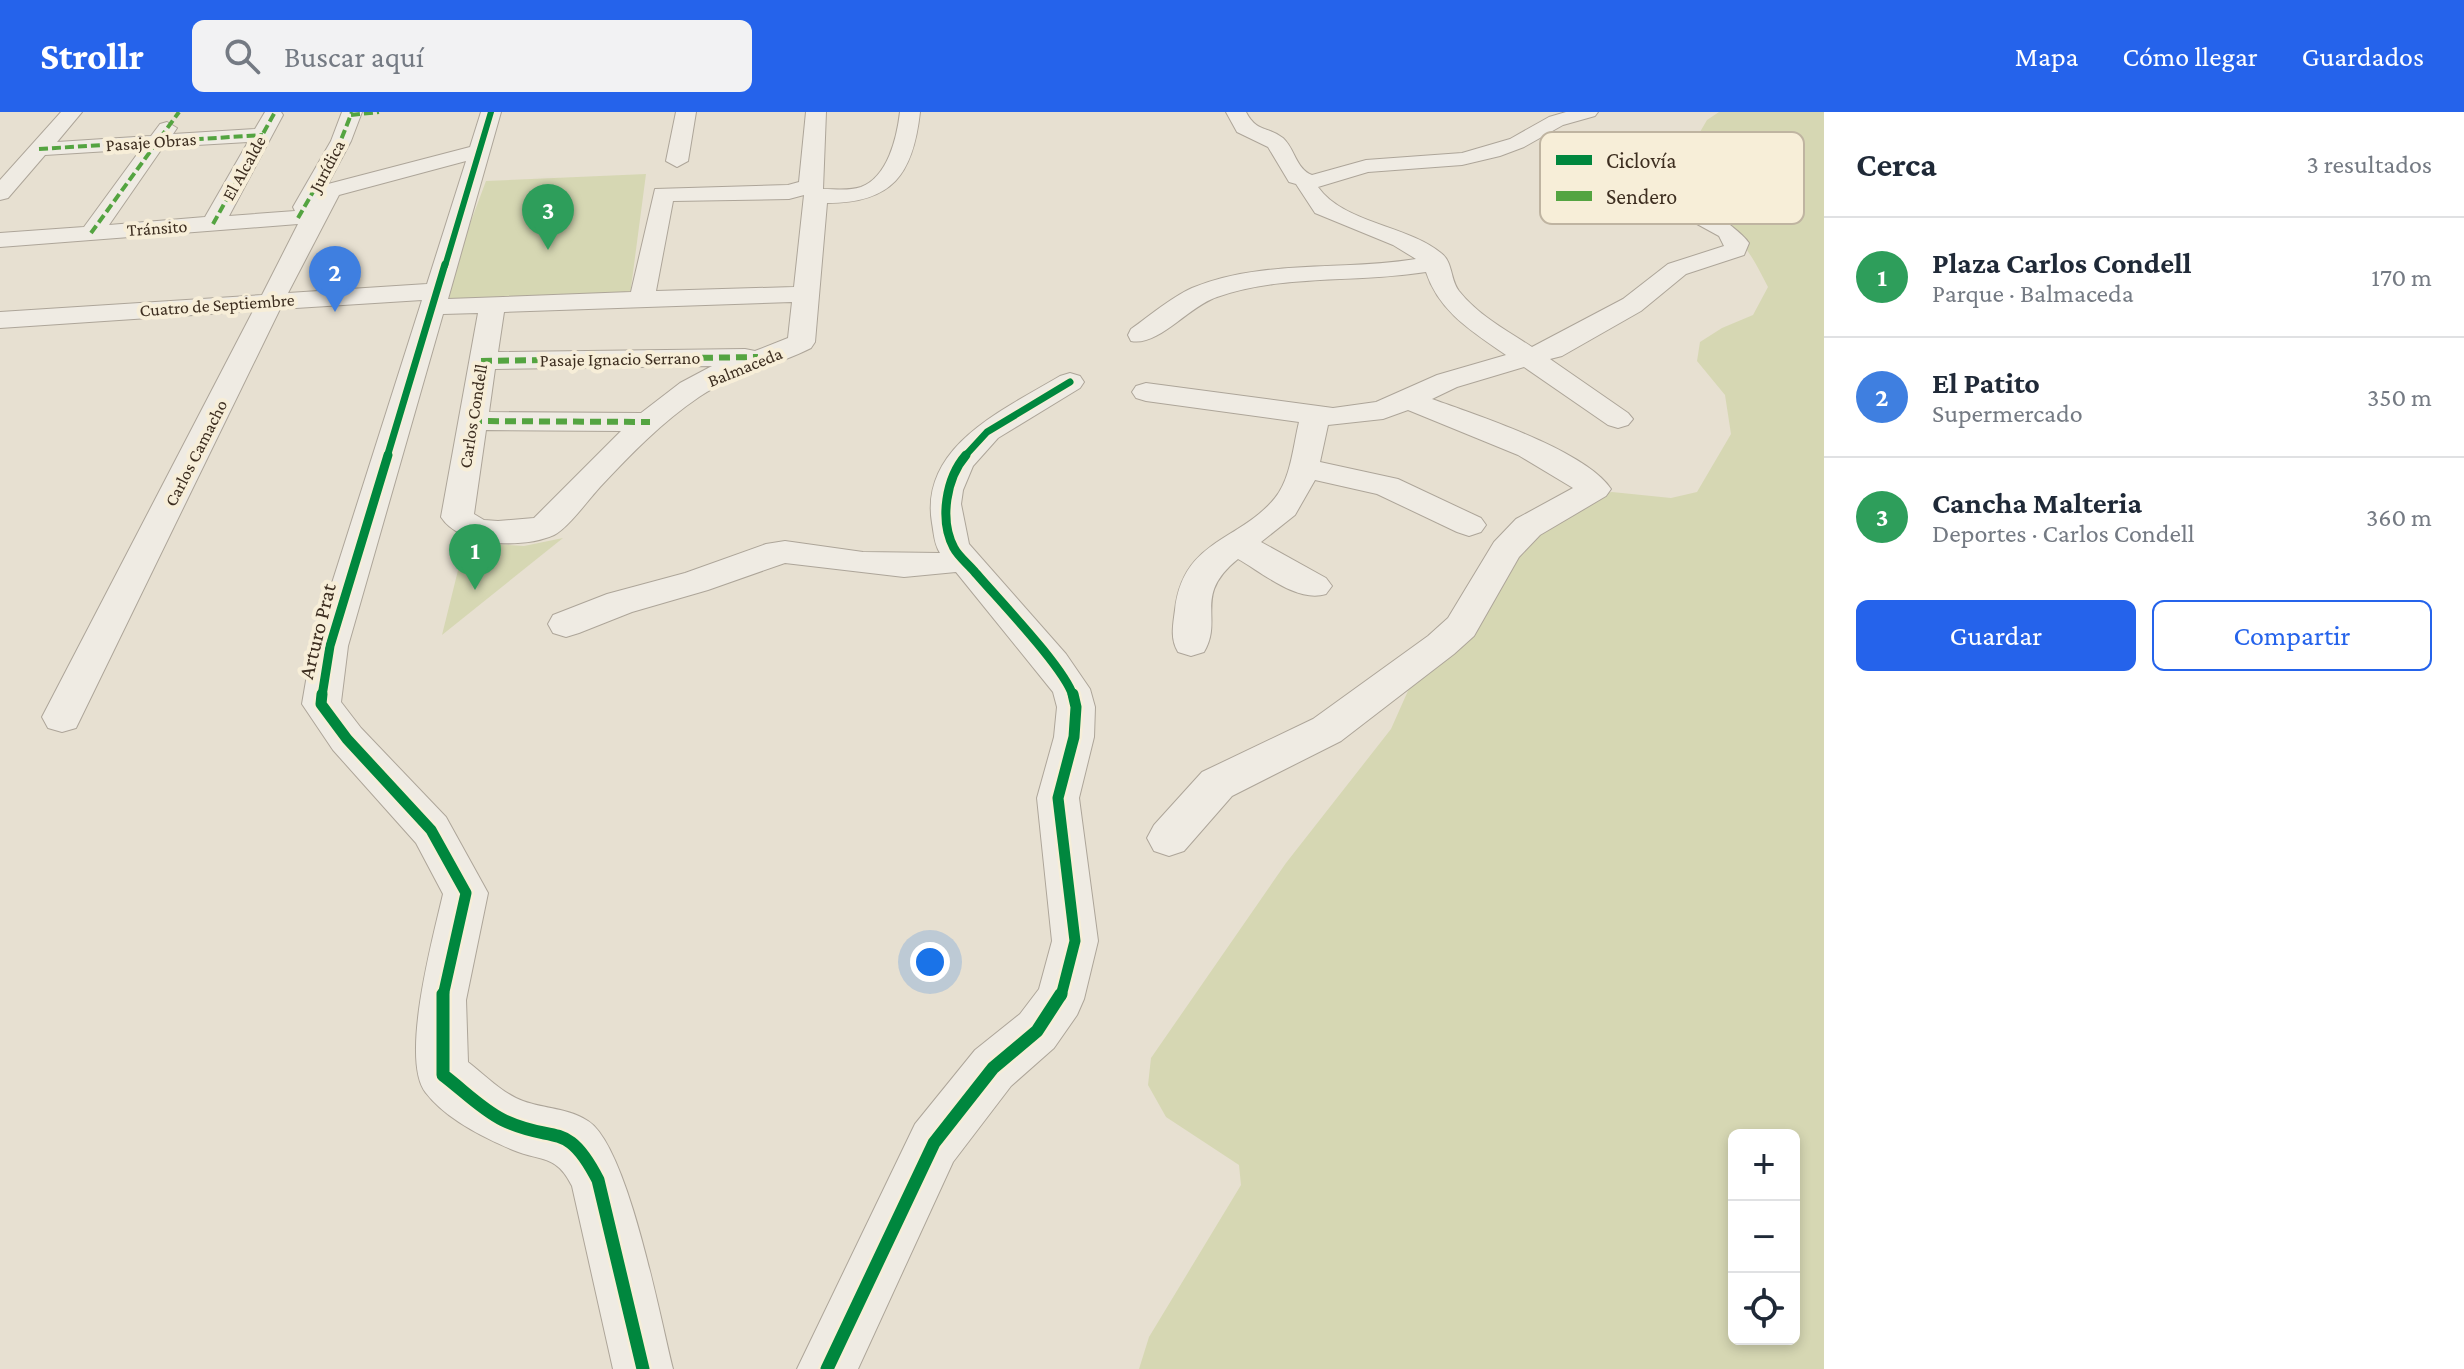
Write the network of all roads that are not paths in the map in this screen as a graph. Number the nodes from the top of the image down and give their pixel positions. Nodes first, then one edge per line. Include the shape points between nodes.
1 (72, 112) edge
2 (179, 112) edge
3 (275, 112) edge
4 (379, 112) edge
5 (491, 112) edge
6 (686, 112) edge
7 (816, 112) edge
8 (910, 112) edge
9 (1588, 112) edge
10 (352, 114) edge
11 (1240, 120) edge
12 (263, 135) junction
13 (158, 141) junction
14 (39, 149) junction
15 (478, 151) junction
16 (677, 161) dead end
17 (1306, 181) junction
18 (5, 182) edge
19 (813, 191) junction
20 (306, 217) junction
21 (213, 224) junction
22 (1714, 224) edge
23 (91, 233) junction
24 (0, 240) edge
25 (1437, 263) junction
26 (804, 294) junction
27 (433, 299) junction
28 (274, 300) junction
29 (642, 300) junction
30 (492, 305) junction
31 (0, 320) edge
32 (1141, 335) dead end
33 (758, 357) junction
34 (1531, 358) junction
35 (481, 361) junction
36 (1070, 382) dead end
37 (1146, 392) dead end
38 (1409, 400) junction
39 (1315, 415) junction
40 (1618, 419) dead end
41 (471, 421) junction
42 (650, 422) junction
43 (1302, 468) junction
44 (463, 524) joint
45 (1469, 525) dead end
46 (1236, 543) junction
47 (964, 559) junction
48 (1314, 586) dead end
49 (566, 624) dead end
50 (1191, 643) dead end
51 (62, 717) dead end
52 (1169, 838) dead end
53 (643, 1369) edge
54 (827, 1369) edge

1 - 14 street
2 - 13 street
3 - 12 street, El Alcalde
4 - 10 street
5 - 15 street, Arturo Prat
6 - 16 street
7 - 19 street, Balmaceda
8 - 19 street via 907,141 878,185 864,193
9 - 17 street via 1556,121 1493,152 1366,166
10 - 20 street, Jurídica
11 - 17 street via 1276,143 1297,177
12 - 13 street, Pasaje Obras
12 - 21 street, El Alcalde
13 - 14 street, Pasaje Obras
13 - 23 street
14 - 18 street
15 - 20 street, Carlos Camacho via 331,190
15 - 27 street, Arturo Prat
17 - 25 street via 1323,208 1401,240
19 - 26 street, Balmaceda
19 - 29 street via 663,194
20 - 21 street, Tránsito
20 - 28 street, Carlos Camacho
21 - 23 street, Tránsito
22 - 34 street via 1737,243 1735,250 1677,269 1632,305
23 - 24 street, Tránsito
25 - 32 street via 1282,278 1210,291
25 - 34 street via 1444,289 1456,305
26 - 29 street, Cuatro de Septiembre
26 - 33 street, Balmaceda via 801,342
27 - 28 street, Cuatro de Septiembre
27 - 30 street, Cuatro de Septiembre
27 - 53 street, Arturo Prat via 330,646 321,704 431,830 466,893 442,1000 443,1075 504,1120 573,1139 588,1159 598,1180
28 - 31 street, Cuatro de Septiembre
28 - 51 street, Carlos Camacho
29 - 30 street, Cuatro de Septiembre
30 - 35 street, Carlos Condell
33 - 35 street, Pasaje Ignacio Serrano
33 - 42 street, Balmaceda via 713,376
34 - 38 street via 1447,381
34 - 40 street
35 - 41 street, Carlos Condell
36 - 47 street via 987,432 959,463 947,490 945,518 953,547
37 - 39 street
38 - 39 street via 1362,414
38 - 52 street via 1521,444 1568,467 1595,489 1528,527 1506,550 1461,627 1441,645 1327,730 1217,784
39 - 43 street
41 - 42 street
41 - 44 street, Carlos Condell via 457,517
42 - 44 street, Balmaceda via 544,527 476,531
43 - 45 street via 1387,486
43 - 46 street via 1287,505
46 - 48 street
46 - 50 street via 1208,567 1194,589
47 - 49 street via 904,566 785,552 766,555
47 - 54 street via 1071,689 1074,737 1058,798 1075,941 1060,999 1037,1031 993,1068 934,1143

